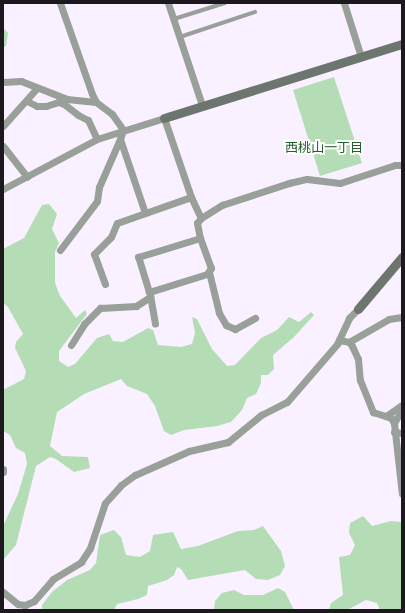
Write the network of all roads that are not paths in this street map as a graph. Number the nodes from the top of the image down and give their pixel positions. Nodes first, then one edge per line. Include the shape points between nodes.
1 (60, 3) edge
2 (168, 3) edge
3 (225, 3) edge
4 (344, 3) edge
5 (255, 12) dead end
6 (174, 19) junction
7 (180, 37) junction
8 (402, 44) edge
9 (361, 57) junction
10 (3, 82) edge
11 (37, 88) junction
12 (27, 101) junction
13 (96, 102) junction
14 (202, 105) junction
15 (164, 118) junction
16 (3, 126) edge
17 (122, 130) junction
18 (120, 138) junction
19 (97, 139) junction
20 (3, 146) edge
21 (402, 165) edge
22 (27, 177) junction
23 (3, 189) edge
24 (191, 197) junction
25 (145, 213) junction
26 (201, 218) junction
27 (200, 238) junction
28 (60, 250) dead end
29 (402, 257) edge
30 (209, 272) junction
31 (105, 284) dead end
32 (150, 295) junction
33 (358, 309) joint
34 (402, 317) edge
35 (256, 318) dead end
36 (155, 324) dead end
37 (339, 340) junction
38 (349, 342) junction
39 (71, 344) dead end
40 (402, 405) edge
41 (402, 409) edge
42 (386, 416) junction
43 (394, 423) junction
44 (394, 432) junction
45 (402, 433) edge
46 (3, 469) edge
47 (3, 472) edge
48 (402, 494) edge
49 (3, 592) edge

1 - 13 street
2 - 6 street
3 - 6 lane
4 - 9 street
5 - 7 lane
6 - 7 street
7 - 14 street
8 - 9 street
9 - 14 street
10 - 11 street via 21,81
11 - 12 street
11 - 13 street via 67,99
12 - 16 street
12 - 19 street via 37,106 58,102 64,104 78,116 88,120
13 - 17 street via 112,114
14 - 15 street
15 - 17 street
15 - 24 street
17 - 18 street
17 - 19 street
18 - 25 street
18 - 28 street via 98,186 97,201
19 - 22 street
20 - 22 street
21 - 26 street via 340,183 307,179 289,183 222,205
22 - 23 street
24 - 25 street
24 - 26 street
25 - 31 street via 117,223 111,237 94,254
26 - 27 street via 197,223
27 - 30 street
27 - 32 street via 138,257
29 - 33 street
30 - 32 street
30 - 35 street via 219,313 226,325 235,329
32 - 36 street
32 - 39 street via 136,306 100,308 84,324
33 - 37 street via 349,318
34 - 38 street via 389,319
37 - 38 street
37 - 49 street via 306,377 293,396 261,415 235,438 189,451 157,465 135,476 111,494 105,503 90,548 81,562 53,579 34,601 25,605 18,604
38 - 42 street via 358,359 360,380 373,412
40 - 42 street
41 - 43 street
42 - 43 street
43 - 44 street
44 - 45 street
44 - 48 street
46 - 47 street

